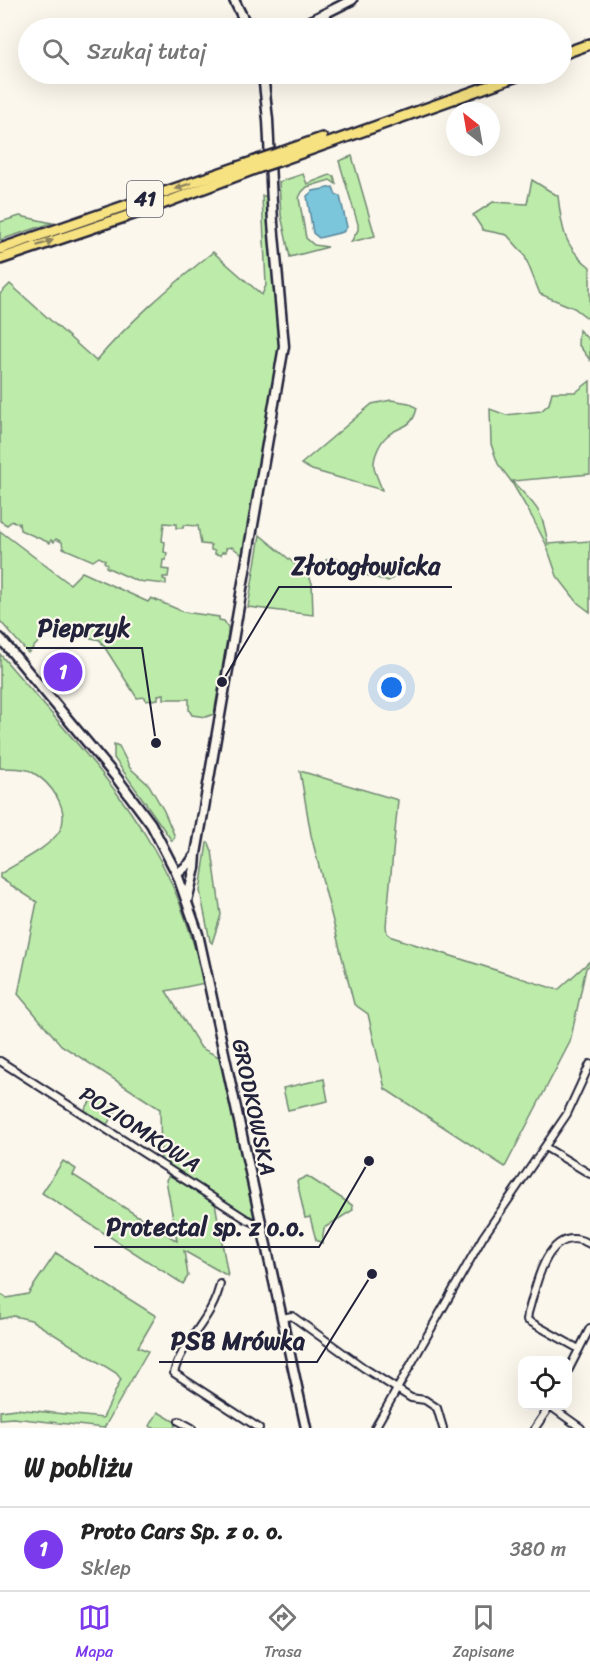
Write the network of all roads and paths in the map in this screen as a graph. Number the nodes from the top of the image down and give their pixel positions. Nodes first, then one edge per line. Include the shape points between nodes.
1 (234, 0) edge
2 (352, 0) edge
3 (243, 18) edge
4 (316, 18) edge
5 (590, 44) edge
6 (572, 50) edge
7 (590, 50) edge
8 (572, 56) edge
9 (264, 84) edge
10 (478, 84) edge
11 (493, 84) edge
12 (283, 155) junction
13 (259, 164) junction
14 (0, 249) edge
15 (0, 259) edge
16 (0, 638) edge
17 (196, 854) junction
18 (170, 860) junction
19 (195, 868) junction
20 (177, 874) junction
21 (187, 901) junction
22 (0, 1061) edge
23 (590, 1064) edge
24 (545, 1147) junction
25 (590, 1174) edge
26 (261, 1224) junction
27 (590, 1244) edge
28 (220, 1284) dead end
29 (282, 1318) junction
30 (590, 1328) edge
31 (579, 1349) junction
32 (572, 1362) edge
33 (398, 1389) junction
34 (547, 1410) edge
35 (556, 1410) edge
36 (178, 1421) dead end
37 (192, 1428) edge
38 (259, 1428) edge
39 (306, 1428) edge
40 (375, 1428) edge
41 (443, 1428) edge
42 (535, 1428) edge
43 (581, 1428) edge

1 - 3 main road
2 - 4 main road
5 - 6 main road
7 - 8 main road
9 - 17 main road via 284,346
10 - 12 main road, 41
11 - 12 main road, 41
12 - 13 main road, 41, bridge
13 -> 14 main road, 41
15 -> 13 main road, 41 via 151,208
16 - 18 main road, GRODKOWSKA via 130,795
17 - 18 main road via 183,862
17 - 19 main road
17 - 20 main road
18 - 20 main road, GRODKOWSKA
19 - 20 main road
19 - 21 main road
20 - 21 main road, GRODKOWSKA
21 - 26 main road, GRODKOWSKA via 198,933
22 - 26 street, POZIOMKOWA via 246,1219
23 - 24 street via 573,1103
24 - 25 street
24 - 33 street via 483,1237
26 - 29 main road, GRODKOWSKA
27 - 31 street via 571,1238 554,1246 527,1320
28 - 38 street via 211,1311 174,1373
29 - 33 street via 292,1316
29 - 39 main road, GRODKOWSKA
30 - 31 street
31 - 32 street
33 - 40 street
33 - 41 street via 437,1408
34 - 42 street
35 - 43 street
36 - 37 street

